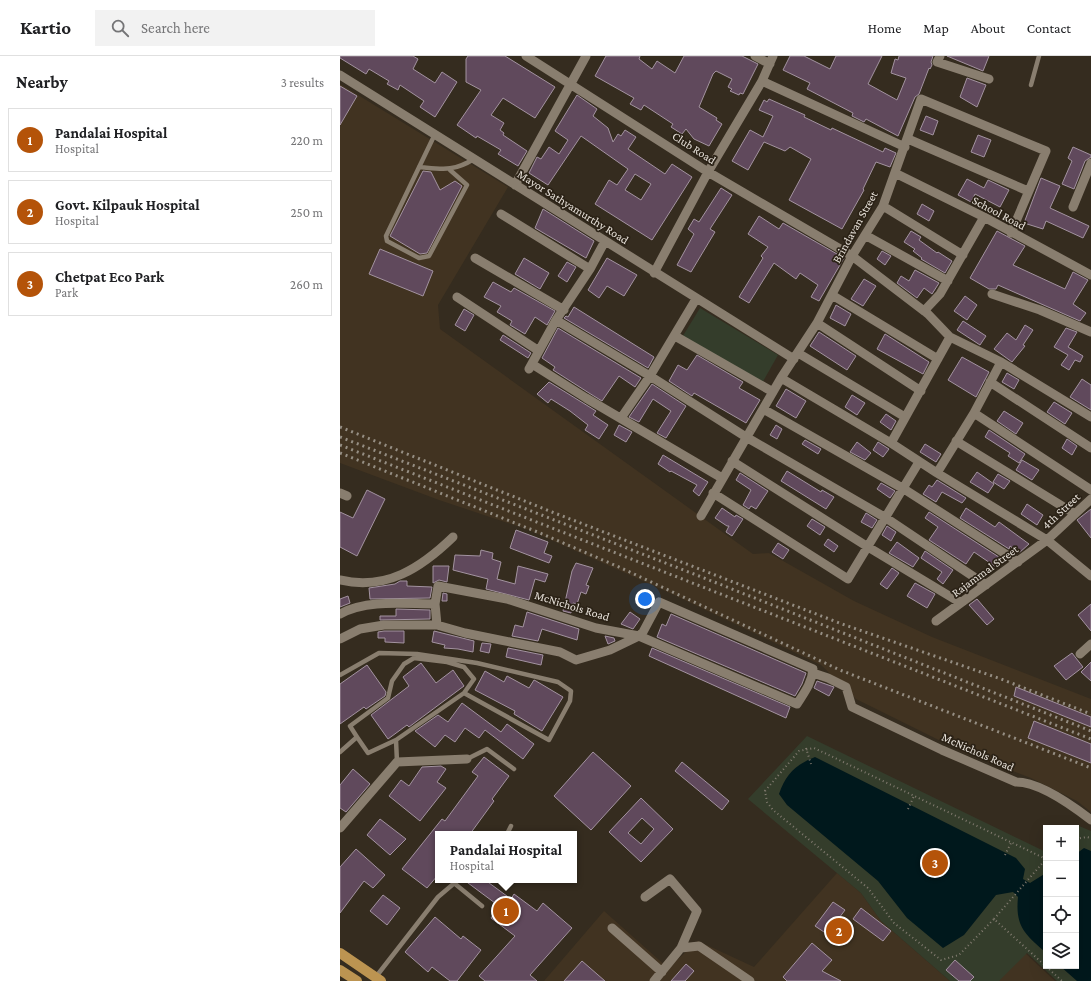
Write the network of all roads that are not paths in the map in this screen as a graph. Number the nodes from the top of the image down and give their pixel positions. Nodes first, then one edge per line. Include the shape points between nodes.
1 (526, 56) edge
2 (586, 56) edge
3 (755, 56) edge
4 (1039, 56) edge
5 (938, 59) edge
6 (771, 60) edge
7 (340, 75) edge
8 (989, 79) dead end
9 (762, 81) junction
10 (571, 83) junction
11 (1031, 86) dead end
12 (435, 134) junction
13 (906, 143) junction
14 (474, 159) junction
15 (1091, 163) edge
16 (419, 166) junction
17 (450, 170) junction
18 (708, 172) junction
19 (895, 173) junction
20 (515, 185) junction
21 (1028, 191) junction
22 (883, 206) junction
23 (1073, 207) dead end
24 (502, 214) dead end
25 (984, 217) junction
26 (1011, 233) junction
27 (865, 235) junction
28 (605, 241) junction
29 (852, 256) junction
30 (962, 256) junction
31 (475, 258) dead end
32 (590, 269) junction
33 (654, 273) junction
34 (1091, 275) edge
35 (948, 281) junction
36 (832, 294) junction
37 (992, 294) dead end
38 (458, 297) dead end
39 (696, 299) junction
40 (564, 310) junction
41 (924, 311) junction
42 (556, 320) junction
43 (817, 323) junction
44 (1091, 332) edge
45 (675, 336) junction
46 (950, 337) junction
47 (539, 351) junction
48 (796, 356) junction
49 (938, 359) junction
50 (1001, 362) junction
51 (650, 376) junction
52 (781, 378) junction
53 (990, 382) junction
54 (921, 390) junction
55 (773, 392) junction
56 (763, 409) junction
57 (974, 413) junction
58 (905, 417) junction
59 (1091, 417) edge
60 (621, 418) junction
61 (746, 437) junction
62 (956, 441) junction
63 (891, 443) junction
64 (1091, 448) edge
65 (732, 461) junction
66 (920, 462) junction
67 (937, 474) junction
68 (722, 478) junction
69 (904, 489) junction
70 (1091, 490) edge
71 (713, 493) junction
72 (1091, 499) edge
73 (1075, 514) junction
74 (701, 516) dead end
75 (886, 518) junction
76 (453, 537) dead end
77 (1047, 540) junction
78 (868, 548) junction
79 (1018, 562) junction
80 (1091, 576) edge
81 (340, 580) edge
82 (986, 585) junction
83 (961, 603) junction
84 (436, 604) junction
85 (340, 614) edge
86 (936, 621) dead end
87 (437, 625) junction
88 (639, 636) junction
89 (340, 639) edge
90 (1091, 644) edge
91 (1080, 654) dead end
92 (340, 675) edge
93 (812, 677) junction
94 (464, 693) junction
95 (357, 737) junction
96 (396, 740) junction
97 (340, 752) edge
98 (467, 759) joint
99 (397, 762) junction
100 (514, 769) dead end
101 (1091, 820) edge
102 (511, 826) dead end
103 (340, 828) edge
104 (508, 831) edge
105 (455, 883) edge
106 (457, 883) edge
107 (645, 897) dead end
108 (482, 906) dead end
109 (612, 928) dead end
110 (681, 948) junction
111 (340, 953) edge
112 (340, 970) edge
113 (662, 972) junction
114 (378, 979) edge
115 (357, 981) edge
116 (654, 981) edge
117 (750, 981) edge

1 - 10 street, Club Road
2 - 10 street
3 - 6 street
4 - 11 lane
5 - 8 street
6 - 9 street
7 - 12 street, Mayor Sathyamurthy Road
9 - 13 street
9 - 18 street
10 - 18 street, Club Road
10 - 20 street
12 - 14 street, Mayor Sathyamurthy Road
12 - 16 lane
13 - 19 street, Brindavan Street
13 - 21 street
13 - 21 street, Brindavan Street via 921,99 1046,151
14 - 17 lane
14 - 20 street, Mayor Sathyamurthy Road
15 - 23 street
16 - 17 lane
16 - 17 lane via 386,239 419,258 429,256 467,185
18 - 29 street, Club Road
18 - 33 street
19 - 22 street, Brindavan Street
19 - 25 street, School Road
20 - 28 street, Mayor Sathyamurthy Road
21 - 26 street
22 - 27 street, Brindavan Street
22 - 30 street
24 - 32 street
25 - 26 street, School Road
25 - 30 street
26 - 34 street, School Road
27 - 29 street, Brindavan Street
27 - 35 street
28 - 32 street
28 - 33 street, Mayor Sathyamurthy Road
29 - 36 street, Brindavan Street
29 - 41 street, Club Road
30 - 35 street
31 - 40 street
32 - 40 street
33 - 39 street, Mayor Sathyamurthy Road
35 - 41 street
36 - 43 street, Brindavan Street
36 - 49 street
37 - 44 street via 1040,310
38 - 47 street
39 - 45 street
39 - 48 street, Mayor Sathyamurthy Road
40 - 42 street
41 - 46 street, Club Road
42 - 47 street
42 - 51 street
43 - 48 street, Brindavan Street
43 - 54 street
45 - 51 street
45 - 55 street
46 - 49 street
46 - 50 street, Club Road
47 - 60 street via 531,366
48 - 52 street, Brindavan Street
48 - 58 street, Mayor Sathyamurthy Road
49 - 54 street
50 - 53 street
50 - 59 street, Club Road
51 - 60 street
51 - 61 street
52 - 55 street, Brindavan Street
52 - 63 street
53 - 57 street
53 - 64 street
54 - 58 street
55 - 56 street, Brindavan Street
56 - 61 street, Brindavan Street
56 - 69 street
57 - 62 street
57 - 70 street
58 - 63 street
60 - 68 street
61 - 65 street, Brindavan Street
61 - 75 street
62 - 67 street
62 - 73 street
63 - 66 street
65 - 68 street, Brindavan Street
65 - 78 street
66 - 67 street
66 - 69 street
67 - 77 street
68 - 71 street, Brindavan Street
69 - 75 street
69 - 79 street
71 - 74 street, Brindavan Street
71 - 78 street via 848,579
72 - 73 street, 4th Street
73 - 77 street, 4th Street
75 - 78 street
75 - 82 street
76 - 81 street via 432,557 376,584 357,584
77 - 79 street, Rajammal Street
77 - 80 street
78 - 83 street
79 - 82 street, Rajammal Street
82 - 83 street, Rajammal Street
83 - 86 street, Rajammal Street
84 - 85 street via 387,604 362,607
84 - 87 street, McNichols Road
84 - 88 street, McNichols Road via 438,586 507,599 596,628
87 - 88 street via 560,652 576,660 610,650
87 - 89 street via 384,625 360,629
88 - 93 street via 798,704
88 - 93 street via 659,602 813,669
90 - 91 street
92 - 94 lane via 379,654 417,654 477,663 551,680 572,691 570,701 549,740
93 - 101 street, McNichols Road via 828,678 846,688 852,707 1016,782 1026,782 1072,805
94 - 95 lane via 474,679 464,666 414,658 404,664 392,682 388,698 350,726
94 - 96 lane
95 - 96 lane via 368,752
95 - 97 lane
96 - 99 lane
98 - 99 street
98 - 100 lane via 487,749
99 - 103 street
102 - 104 lane
105 - 114 lane via 438,897
106 - 108 lane
107 - 110 street via 670,879 697,911
109 - 113 street
110 - 113 street
110 - 117 street via 699,946
111 - 114 main road
112 - 115 main road
113 - 116 street

